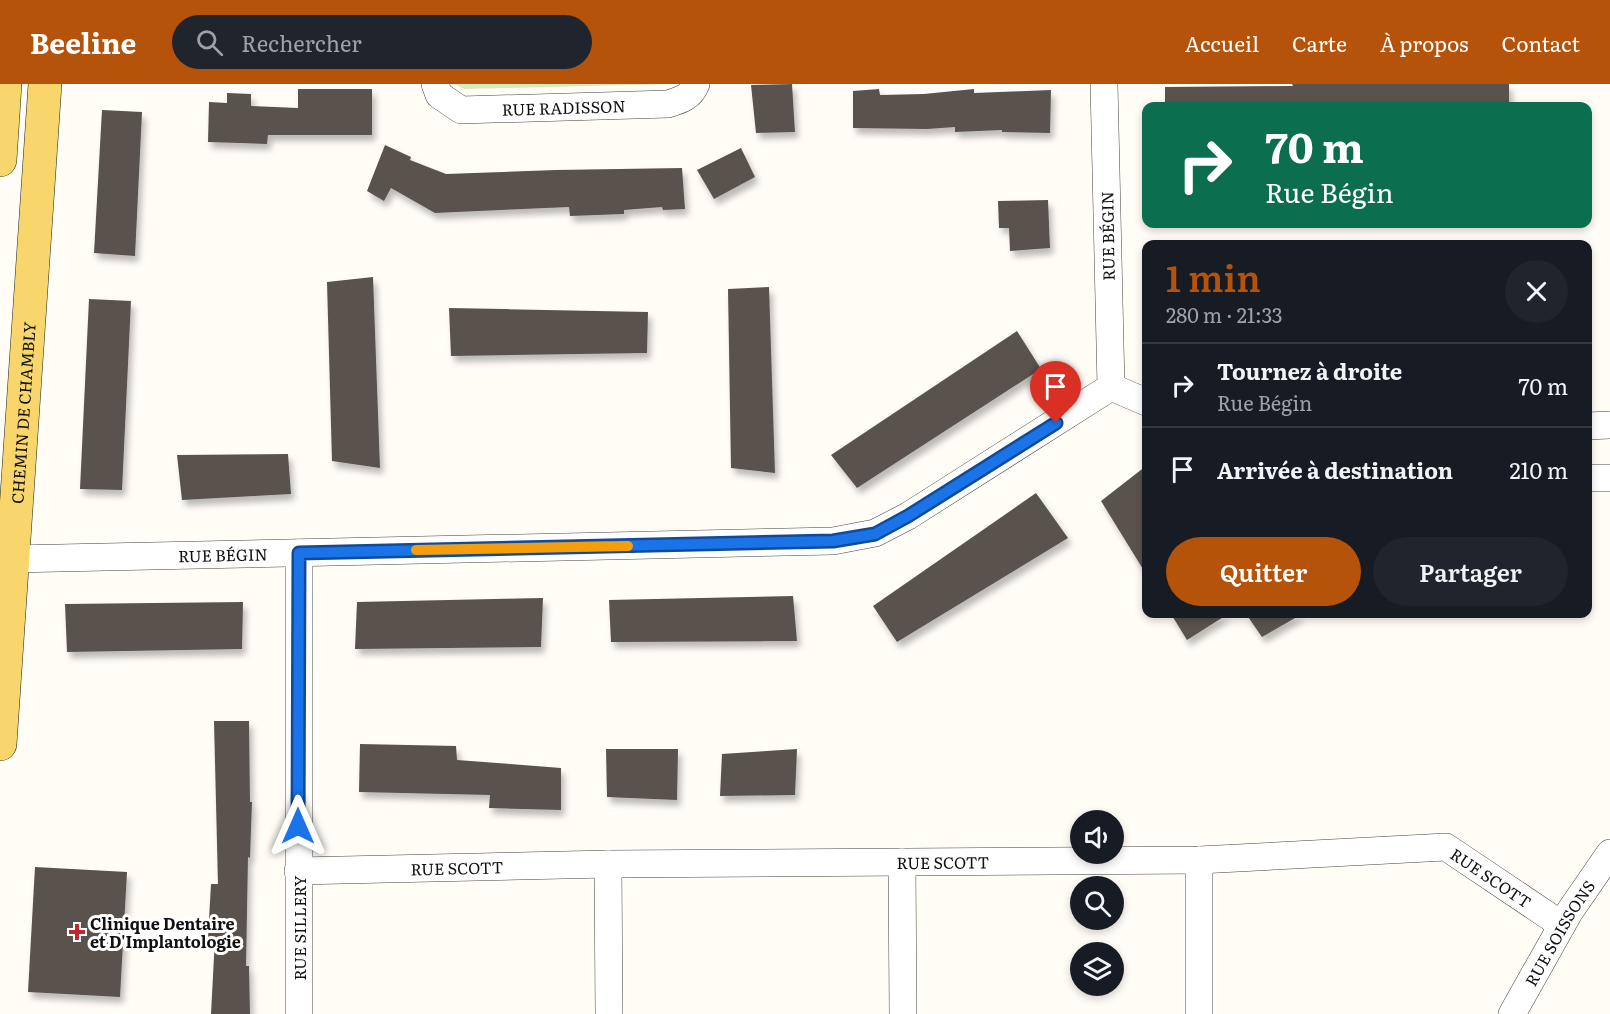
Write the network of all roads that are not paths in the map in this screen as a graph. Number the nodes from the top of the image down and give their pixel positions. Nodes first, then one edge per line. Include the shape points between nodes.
1 (5, 84) edge
2 (45, 84) edge
3 (435, 84) edge
4 (696, 84) edge
5 (1104, 84) edge
6 (0, 160) edge
7 (1111, 387) junction
8 (1142, 400) edge
9 (1610, 425) edge
10 (1592, 426) edge
11 (1592, 478) edge
12 (1610, 478) edge
13 (299, 553) junction
14 (13, 559) junction
15 (0, 744) edge
16 (1610, 852) edge
17 (1199, 860) junction
18 (902, 862) junction
19 (608, 864) junction
20 (298, 871) junction
21 (1562, 925) junction
22 (299, 1014) edge
23 (609, 1014) edge
24 (903, 1014) edge
25 (1199, 1014) edge
26 (1512, 1014) edge

1 - 6 main road
2 - 14 main road, CHEMIN DE CHAMBLY
3 - 4 street, RUE RADISSON via 439,95 461,110 668,104 683,99
5 - 7 street, RUE BÉGIN
7 - 8 street
7 - 13 street, RUE BÉGIN via 875,534 833,541
9 - 10 street
11 - 12 street
13 - 14 street, RUE BÉGIN
13 - 20 street, RUE SILLERY
14 - 15 main road, CHEMIN DE CHAMBLY
16 - 21 street, RUE SOISSONS
17 - 18 street, RUE SCOTT
17 - 21 street, RUE SCOTT via 1446,847
17 - 25 street
18 - 19 street, RUE SCOTT
18 - 24 street
19 - 20 street, RUE SCOTT
19 - 23 street
20 - 22 street, RUE SILLERY
21 - 26 street, RUE SOISSONS

